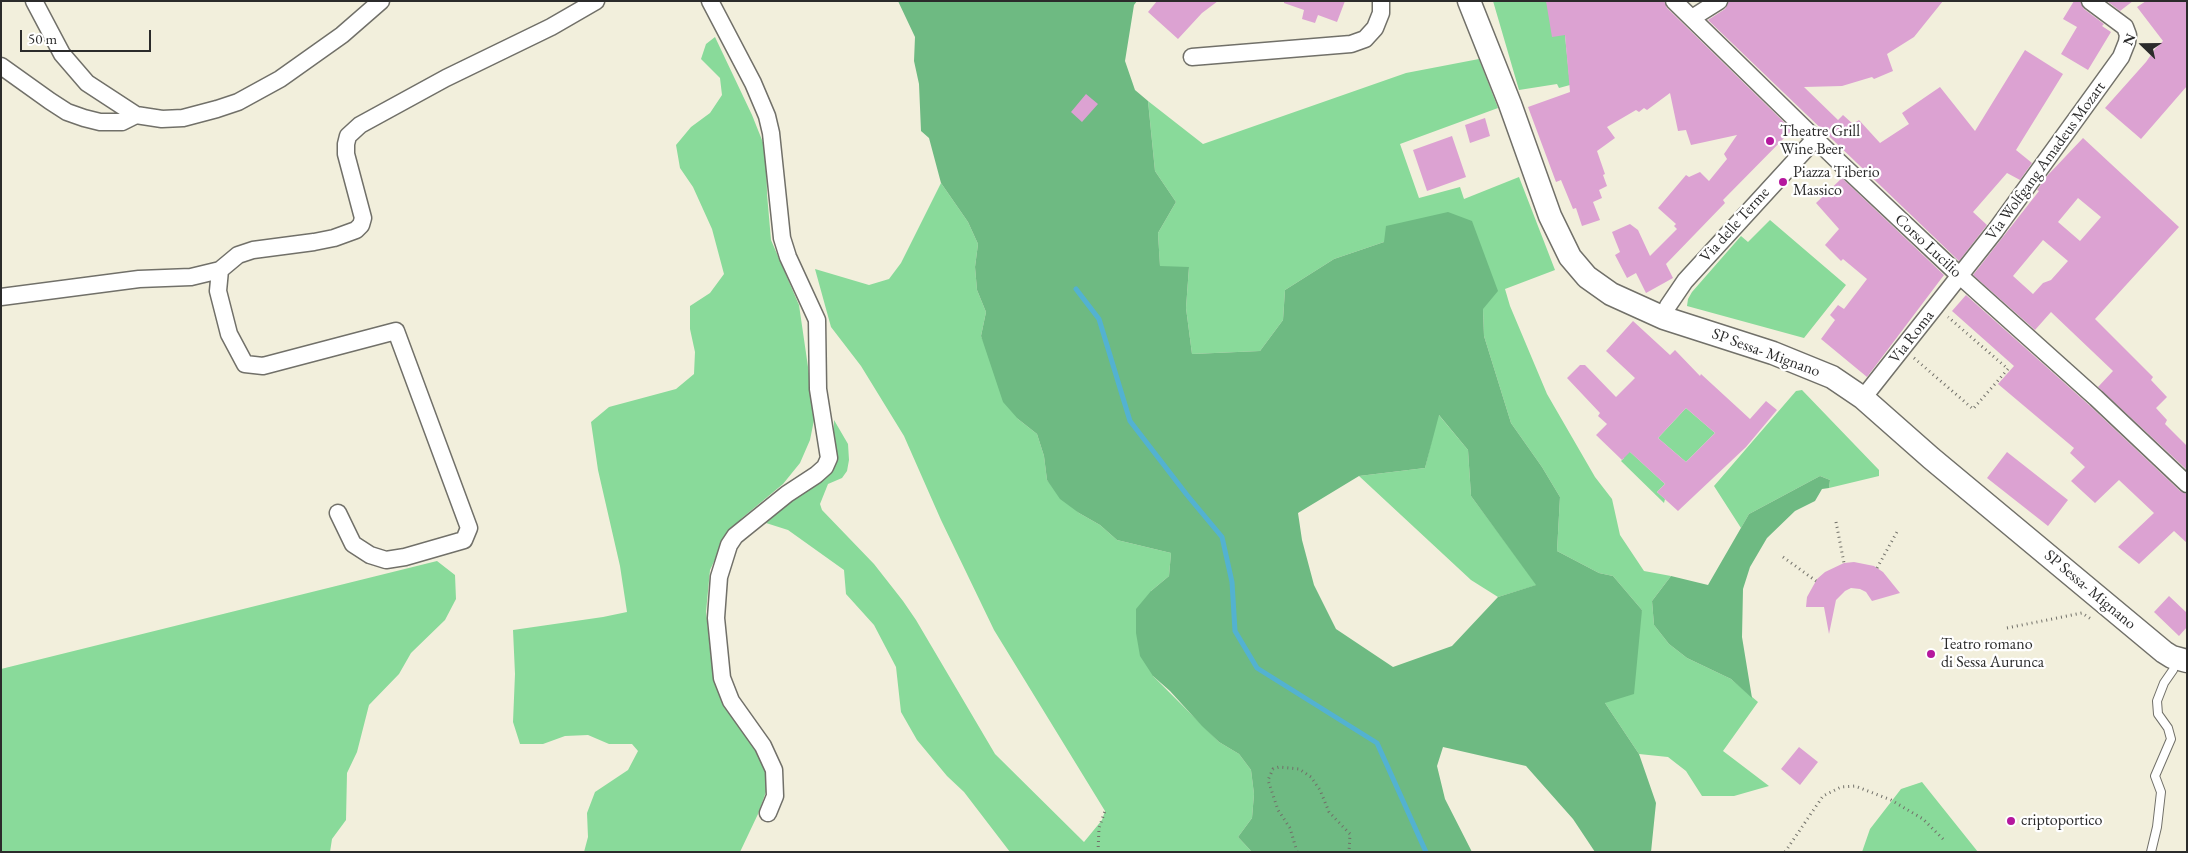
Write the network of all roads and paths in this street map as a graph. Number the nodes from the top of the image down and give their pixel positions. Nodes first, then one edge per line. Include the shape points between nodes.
1 (34, 1) edge
2 (381, 1) edge
3 (596, 1) edge
4 (710, 1) edge
5 (1381, 1) edge
6 (1469, 1) edge
7 (1674, 1) edge
8 (1718, 1) edge
9 (2090, 1) edge
10 (1692, 18) junction
11 (1192, 57) dead end
12 (1, 66) edge
13 (136, 115) junction
14 (1815, 139) junction
15 (220, 270) junction
16 (1960, 276) junction
17 (1, 297) edge
18 (1936, 307) junction
19 (1664, 318) junction
20 (1914, 357) dead end
21 (1863, 398) junction
22 (2187, 484) edge
23 (338, 513) dead end
24 (1836, 522) dead end
25 (1898, 530) dead end
26 (1783, 557) dead end
27 (1844, 563) dead end
28 (1877, 568) dead end
29 (1816, 581) dead end
30 (2097, 622) dead end
31 (2007, 628) dead end
32 (2180, 666) edge
33 (1105, 811) dead end
34 (768, 814) dead end
35 (1945, 841) dead end
36 (1098, 852) edge
37 (1297, 852) edge
38 (1349, 852) edge
39 (1784, 852) edge
40 (2151, 852) edge

1 - 13 street via 51,36 87,83
2 - 13 street via 342,35 280,80 238,102 183,118
3 - 15 street via 551,27 446,78 354,130 348,136 346,154 363,218 356,230 334,238 238,254
4 - 34 street via 767,116 782,238 817,320 818,389 829,458 825,468 735,536 719,577 716,618 722,678 731,701 763,746 774,770 774,796
5 - 11 street via 1381,14 1375,28 1365,39 1351,44
6 - 19 street, SP Sessa- Mignano via 1550,216 1570,257 1587,277 1602,288
7 - 10 street, Corso Lucilio
8 - 10 street
9 - 16 street, Via Wolfgang Amadeus Mozart via 2125,27 2128,35 2125,50
10 - 14 street, Corso Lucilio
12 - 13 street via 67,112 100,122 122,122
14 - 16 street, Corso Lucilio
14 - 19 street, Via delle Terme via 1684,281
15 - 17 street via 178,278 132,280
15 - 23 street via 218,291 229,334 245,364 263,366 396,331 469,528 464,540 386,560 353,544
16 - 18 street, Via Roma
16 - 22 street, Corso Lucilio
18 - 20 path via 2008,369 1973,409
18 - 21 street, Via Roma
19 - 21 street, SP Sessa- Mignano via 1809,366
21 - 32 street, SP Sessa- Mignano
24 - 27 path
25 - 28 path
26 - 29 path
30 - 31 path via 2082,613
32 - 40 lane via 2164,683 2157,701 2158,714 2171,739 2155,776 2161,792
33 - 36 path via 1099,828
35 - 39 path via 1923,820 1891,800 1855,786 1841,787 1822,796
37 - 38 path via 1290,828 1270,792 1268,780 1273,769 1279,766 1299,769 1311,777 1329,812 1350,834

